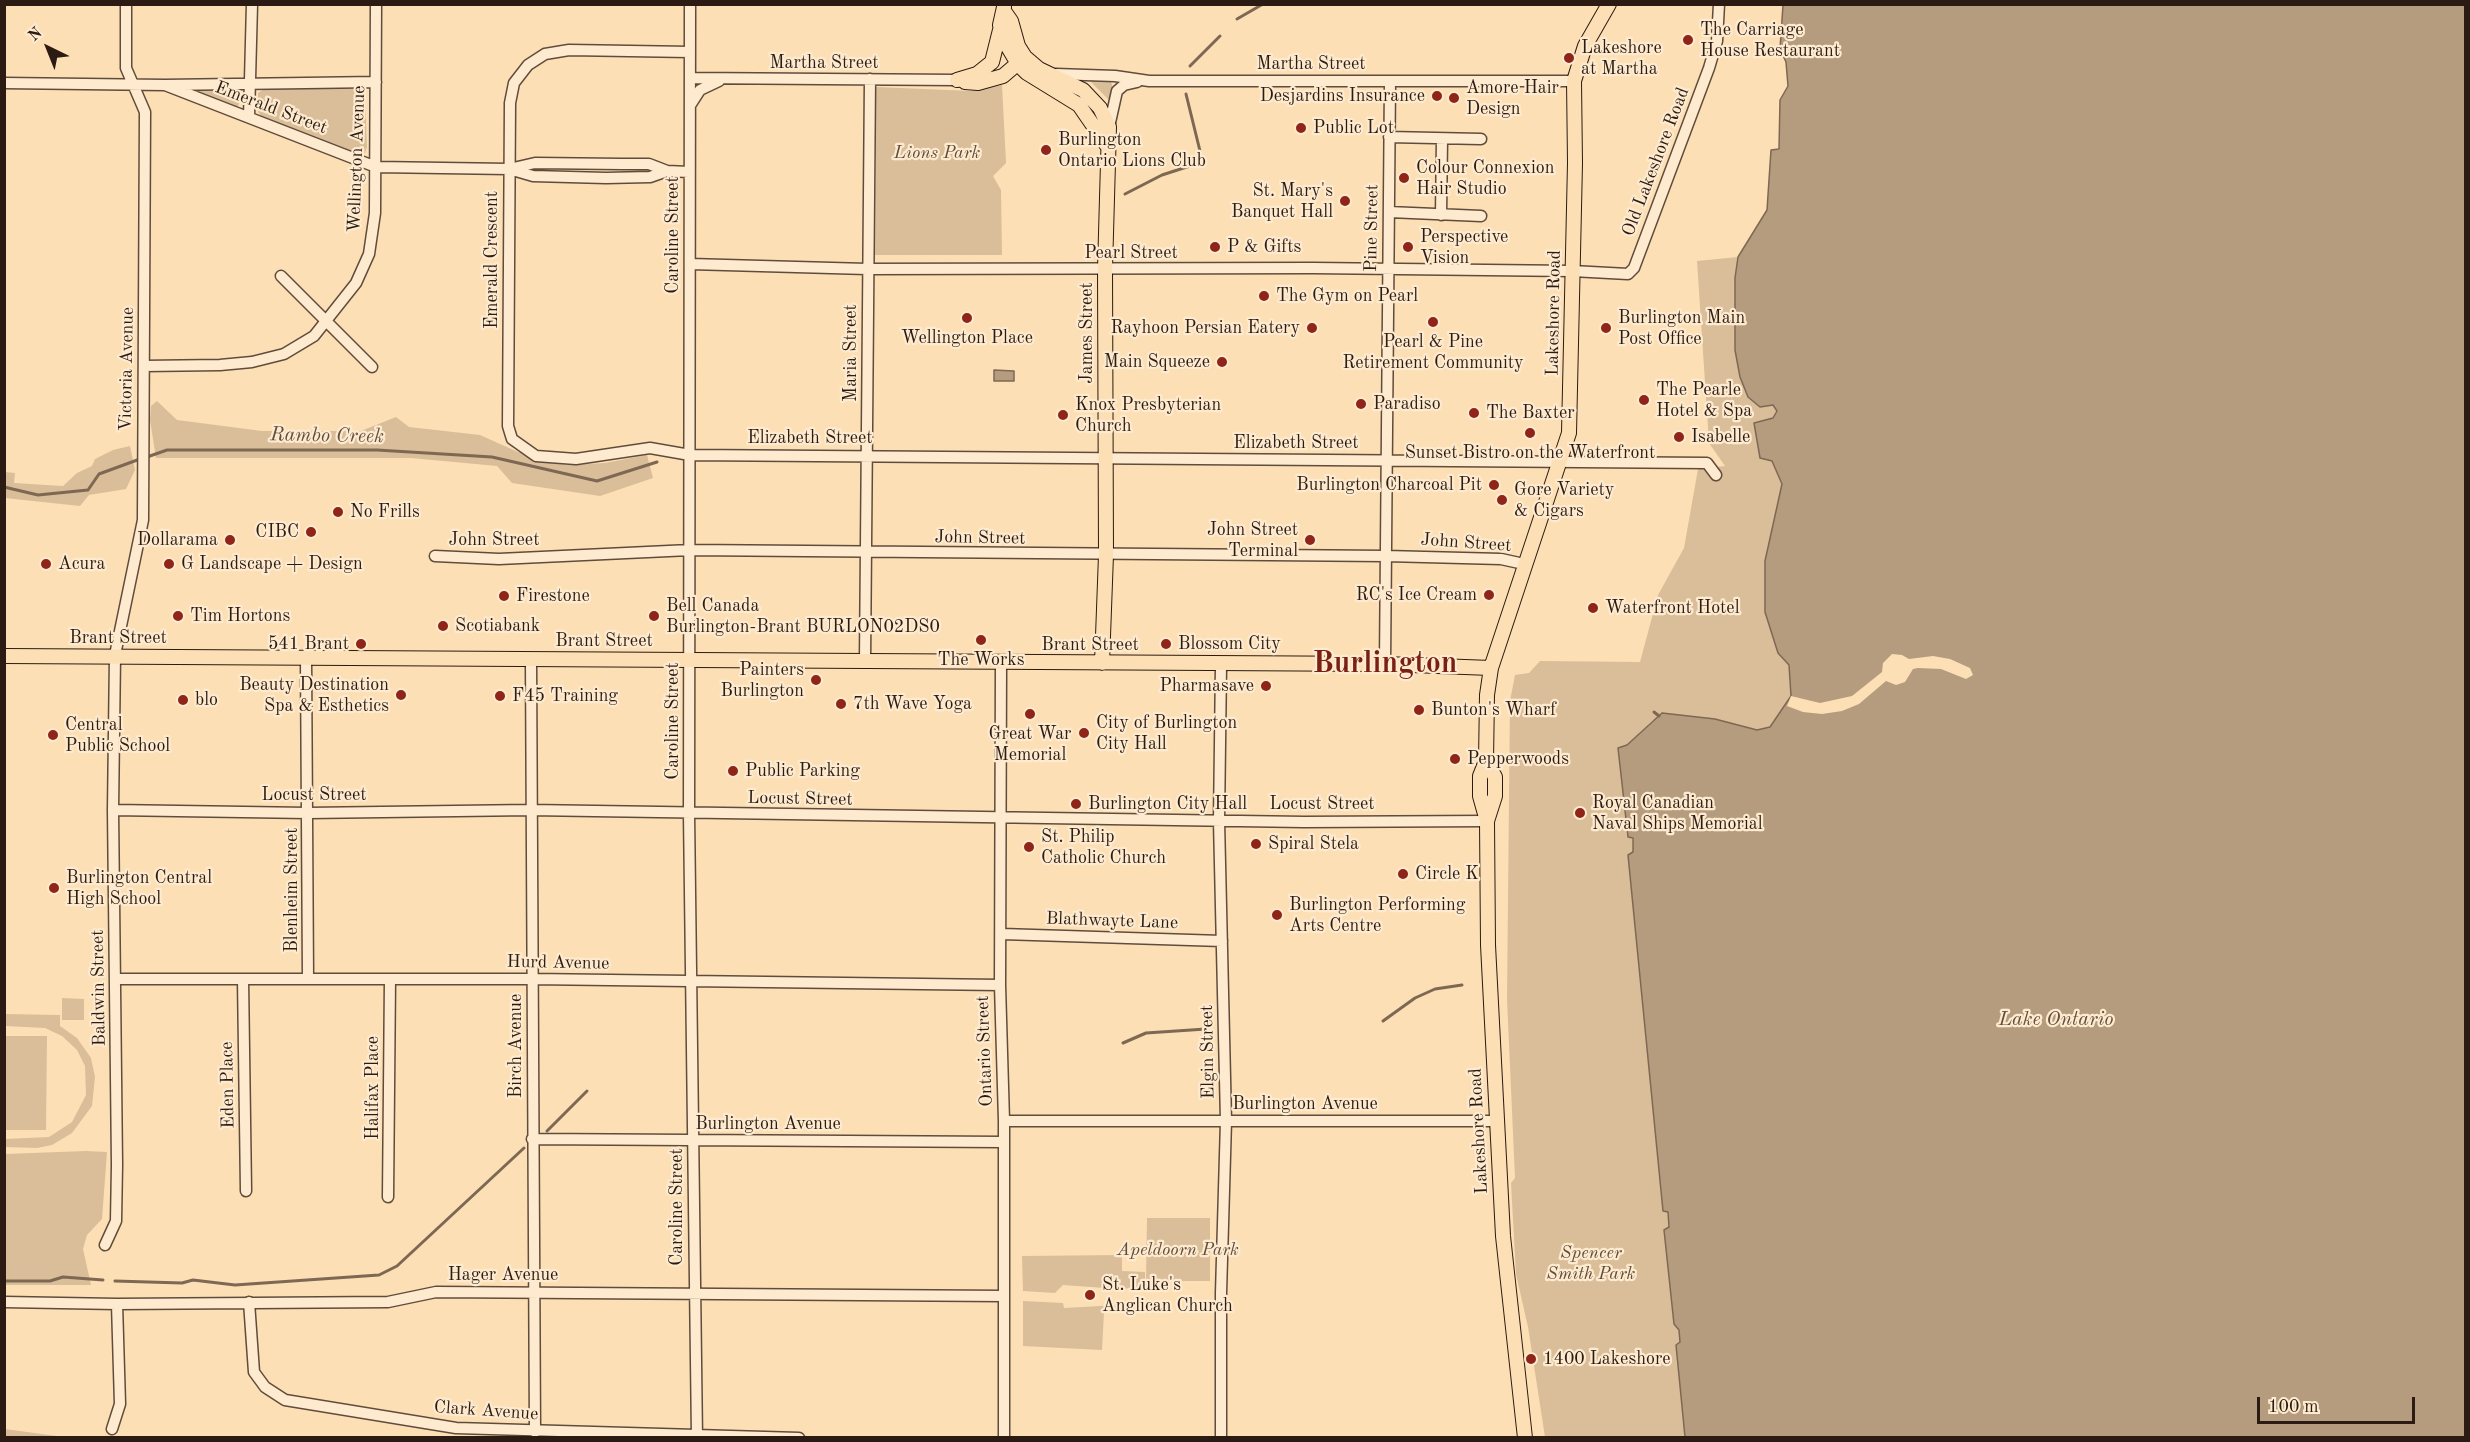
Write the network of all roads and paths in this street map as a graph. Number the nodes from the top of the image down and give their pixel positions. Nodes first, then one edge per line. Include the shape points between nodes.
1 (126, 4) edge
2 (252, 4) edge
3 (376, 4) edge
4 (690, 4) edge
5 (1609, 4) edge
6 (1719, 4) edge
7 (1003, 14) edge
8 (690, 52) junction
9 (1021, 60) junction
10 (1048, 73) junction
11 (691, 78) junction
12 (725, 79) junction
13 (870, 80) junction
14 (957, 80) junction
15 (1149, 81) junction
16 (1390, 81) junction
17 (1574, 81) junction
18 (376, 82) junction
19 (4, 83) edge
20 (132, 83) junction
21 (250, 83) junction
22 (165, 85) junction
23 (691, 105) junction
24 (249, 117) junction
25 (1109, 127) junction
26 (1389, 137) junction
27 (1442, 139) junction
28 (1481, 139) dead end
29 (1108, 147) junction
30 (376, 167) junction
31 (509, 169) junction
32 (689, 172) junction
33 (1389, 212) junction
34 (1441, 215) junction
35 (1481, 216) dead end
36 (690, 264) junction
37 (867, 269) junction
38 (1105, 269) junction
39 (1388, 271) junction
40 (1572, 271) junction
41 (281, 276) dead end
42 (328, 323) junction
43 (144, 366) junction
44 (372, 367) dead end
45 (690, 455) junction
46 (867, 455) junction
47 (1106, 457) junction
48 (1387, 460) junction
49 (1561, 460) junction
50 (1716, 475) dead end
51 (690, 550) junction
52 (866, 553) junction
53 (1106, 555) junction
54 (435, 556) dead end
55 (1386, 556) junction
56 (1524, 564) junction
57 (115, 655) junction
58 (4, 656) edge
59 (306, 658) junction
60 (689, 659) junction
61 (531, 660) junction
62 (865, 663) junction
63 (1001, 663) junction
64 (1102, 663) junction
65 (1385, 664) junction
66 (1221, 665) junction
67 (1491, 669) junction
68 (114, 810) junction
69 (530, 810) junction
70 (308, 813) junction
71 (689, 814) junction
72 (1000, 817) junction
73 (1219, 821) junction
74 (1487, 821) junction
75 (1002, 934) junction
76 (1222, 941) junction
77 (308, 978) junction
78 (116, 979) junction
79 (243, 979) junction
80 (390, 979) junction
81 (532, 979) junction
82 (691, 981) junction
83 (1000, 985) junction
84 (1004, 1121) junction
85 (1226, 1121) junction
86 (1497, 1121) junction
87 (532, 1139) junction
88 (693, 1141) junction
89 (1003, 1142) junction
90 (246, 1191) dead end
91 (388, 1197) dead end
92 (105, 1245) dead end
93 (534, 1292) junction
94 (694, 1292) junction
95 (1004, 1296) junction
96 (4, 1302) edge
97 (249, 1302) junction
98 (117, 1304) junction
99 (112, 1429) dead end
100 (535, 1432) junction
101 (697, 1435) edge
102 (799, 1437) edge
103 (1005, 1437) edge
104 (1221, 1437) edge
105 (1525, 1437) edge

1 - 20 street, Victoria Avenue via 126,68
2 - 21 street
3 - 18 street, Wellington Avenue
4 - 8 street, Caroline Street
5 - 17 main road, Lakeshore Road via 1585,46
6 - 40 street, Old Lakeshore Road via 1717,41 1710,68 1634,268 1622,276
7 - 9 main road via 1005,42
7 - 14 main road via 992,62 977,74
8 - 11 street, Caroline Street
8 - 31 street, Emerald Crescent via 569,50 544,54 528,64 514,83 510,103
9 - 10 main road
9 - 14 main road via 1003,76 987,81
9 - 29 main road via 1027,73 1079,105
10 - 15 street, Martha Street
10 - 25 main road via 1089,95
11 - 12 street, Martha Street
11 - 23 street, Caroline Street
12 - 13 street, Martha Street
12 - 23 street via 700,90
13 - 14 street, Martha Street
13 - 37 street, Maria Street
15 - 16 street, Martha Street
15 - 25 street via 1119,88
16 - 17 street, Martha Street
16 - 26 street, Pine Street
17 - 40 main road, Lakeshore Road
18 - 21 street, Emerald Street
18 - 30 street, Wellington Avenue
19 - 20 street, Emerald Street
20 - 22 street, Emerald Street
20 - 43 street, Victoria Avenue via 145,112
21 - 22 street, Emerald Street
21 - 24 street
22 - 24 street, Emerald Street
23 - 32 street, Caroline Street
24 - 30 street, Emerald Street
25 - 29 main road, James Street
26 - 27 street
26 - 33 street, Pine Street
27 - 28 street
27 - 34 street
29 - 38 main road, James Street
30 - 31 street, Emerald Street
30 - 42 street, Wellington Avenue via 369,254 356,283
31 - 32 street, Emerald Street via 535,163 649,164 667,171
31 - 45 street, Emerald Crescent via 508,426 512,439 536,456 556,459 639,448
32 - 36 street, Caroline Street
33 - 34 street
33 - 39 street, Pine Street
34 - 35 street
36 - 37 street, Pearl Street
36 - 45 street, Caroline Street
37 - 38 street, Pearl Street
37 - 46 street, Maria Street
38 - 39 street, Pearl Street
38 - 47 main road, James Street
39 - 40 street, Pearl Street
39 - 48 street, Pine Street
40 - 49 main road, Lakeshore Road via 1569,433
41 - 42 street
42 - 43 street, Wellington Avenue via 285,354 252,362
42 - 44 street
43 - 57 street, Victoria Avenue via 143,520
45 - 46 street, Elizabeth Street
45 - 51 street, Caroline Street
46 - 47 street, Elizabeth Street
46 - 52 street, Maria Street
47 - 48 street, Elizabeth Street
47 - 53 main road, James Street
48 - 49 street, Elizabeth Street
48 - 55 street, Pine Street
49 - 50 street, Elizabeth Street via 1707,463
49 - 56 main road, Lakeshore Road
51 - 52 street, John Street
51 - 54 street, John Street via 499,559
51 - 60 street, Caroline Street
52 - 53 street, John Street
52 - 62 street, Maria Street
53 - 55 street, John Street
53 - 64 main road, James Street
55 - 56 street, John Street via 1501,559
55 - 65 street, Pine Street
56 - 67 main road, Lakeshore Road
57 - 58 main road, Brant Street
57 - 59 main road, Brant Street
57 - 68 street, Baldwin Street
59 - 61 main road, Brant Street
59 - 70 street, Blenheim Street
60 - 61 main road, Brant Street
60 - 62 main road, Brant Street
60 - 71 street, Caroline Street
61 - 69 street, Birch Avenue
62 - 63 main road, Brant Street
63 - 64 main road, Brant Street
63 - 72 street, Ontario Street
64 - 66 main road, Brant Street
65 - 66 main road, Brant Street
65 - 67 main road, Brant Street
66 - 73 street, Elgin Street
67 - 74 main road, Lakeshore Road via 1486,695 1486,761 1480,776 1480,796
68 - 70 street, Locust Street
68 - 78 street, Baldwin Street
69 - 70 street, Locust Street
69 - 71 street, Locust Street
69 - 81 street, Birch Avenue
70 - 77 street, Blenheim Street
71 - 72 street, Locust Street
71 - 82 street, Caroline Street
72 - 73 street, Locust Street
72 - 75 street, Ontario Street
73 - 74 street, Locust Street
73 - 76 street, Elgin Street
74 - 86 main road, Lakeshore Road via 1488,945
75 - 76 street, Blathwayte Lane
75 - 83 street, Ontario Street
76 - 85 street, Elgin Street
77 - 79 street, Hurd Avenue
77 - 80 street, Hurd Avenue
78 - 79 street, Hurd Avenue
78 - 92 street, Baldwin Street via 116,1221
79 - 90 street, Eden Place
80 - 81 street, Hurd Avenue
80 - 91 street, Halifax Place
81 - 82 street, Hurd Avenue
81 - 87 street, Birch Avenue
82 - 83 street, Hurd Avenue
82 - 88 street, Caroline Street
83 - 84 street, Ontario Street
84 - 85 street, Burlington Avenue
84 - 89 street, Ontario Street
85 - 86 street, Burlington Avenue
85 - 104 street, Elgin Street
86 - 105 main road, Lakeshore Road via 1504,1256
87 - 88 street, Burlington Avenue
87 - 93 street, Birch Avenue
88 - 89 street, Burlington Avenue
88 - 94 street, Caroline Street
89 - 95 street, Ontario Street
93 - 94 street, Hager Avenue
93 - 97 street, Hager Avenue via 436,1292 388,1302
93 - 100 street, Birch Avenue
94 - 95 street, Hager Avenue
94 - 101 street, Caroline Street
95 - 103 street, Ontario Street
96 - 98 street, Hager Avenue
97 - 98 street, Hager Avenue
97 - 100 street, Clark Avenue via 254,1372 265,1387 285,1400 456,1428
98 - 99 street via 120,1404
100 - 101 street, Clark Avenue
101 - 102 street, Clark Avenue

